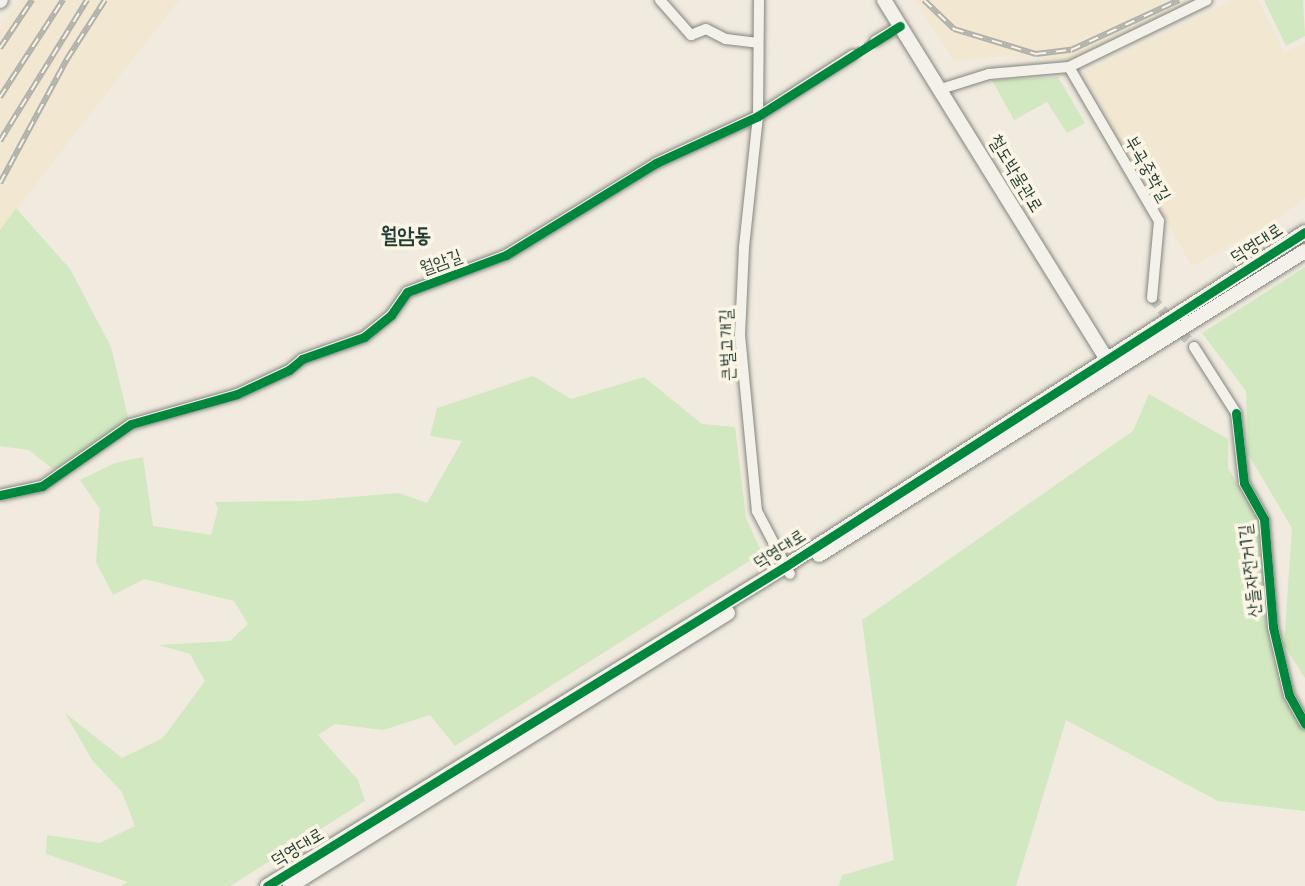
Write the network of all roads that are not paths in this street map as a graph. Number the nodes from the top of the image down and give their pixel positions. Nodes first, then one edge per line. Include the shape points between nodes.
1 (660, 0) edge
2 (759, 0) edge
3 (884, 0) edge
4 (1207, 0) edge
5 (900, 26) junction
6 (875, 41) tunnel mouth
7 (758, 43) junction
8 (853, 55) tunnel mouth
9 (1069, 67) junction
10 (942, 89) junction
11 (758, 116) junction
12 (1305, 232) edge
13 (1305, 251) edge
14 (1152, 298) dead end
15 (1194, 347) tunnel mouth
16 (1109, 364) junction
17 (0, 495) edge
18 (788, 570) junction
19 (1305, 724) edge
20 (267, 886) edge
21 (290, 886) edge

1 - 7 street via 691,35 706,29 726,39
2 - 7 street, 큰벌고개길
3 - 5 street, 철도박물관로
4 - 9 street
5 - 6 street
5 - 10 street, 철도박물관로
7 - 11 street, 큰벌고개길
8 - 11 street, 월암길
9 - 10 street via 989,74
9 - 14 street, 부곡중학길 via 1159,221
10 - 16 street, 철도박물관로
11 - 17 street, 월암길 via 656,163 506,255 407,292 391,315 364,337 302,359 289,370 237,394 131,424 42,486
11 - 18 street, 큰벌고개길 via 740,335 757,510
12 - 16 street, 덕영대로
13 - 16 street, 덕영대로
15 - 19 street, 산들자전거1길 via 1236,412 1244,483 1264,519 1273,627 1289,695
16 - 18 street, 덕영대로
18 - 20 street, 덕영대로
18 - 21 street, 덕영대로

